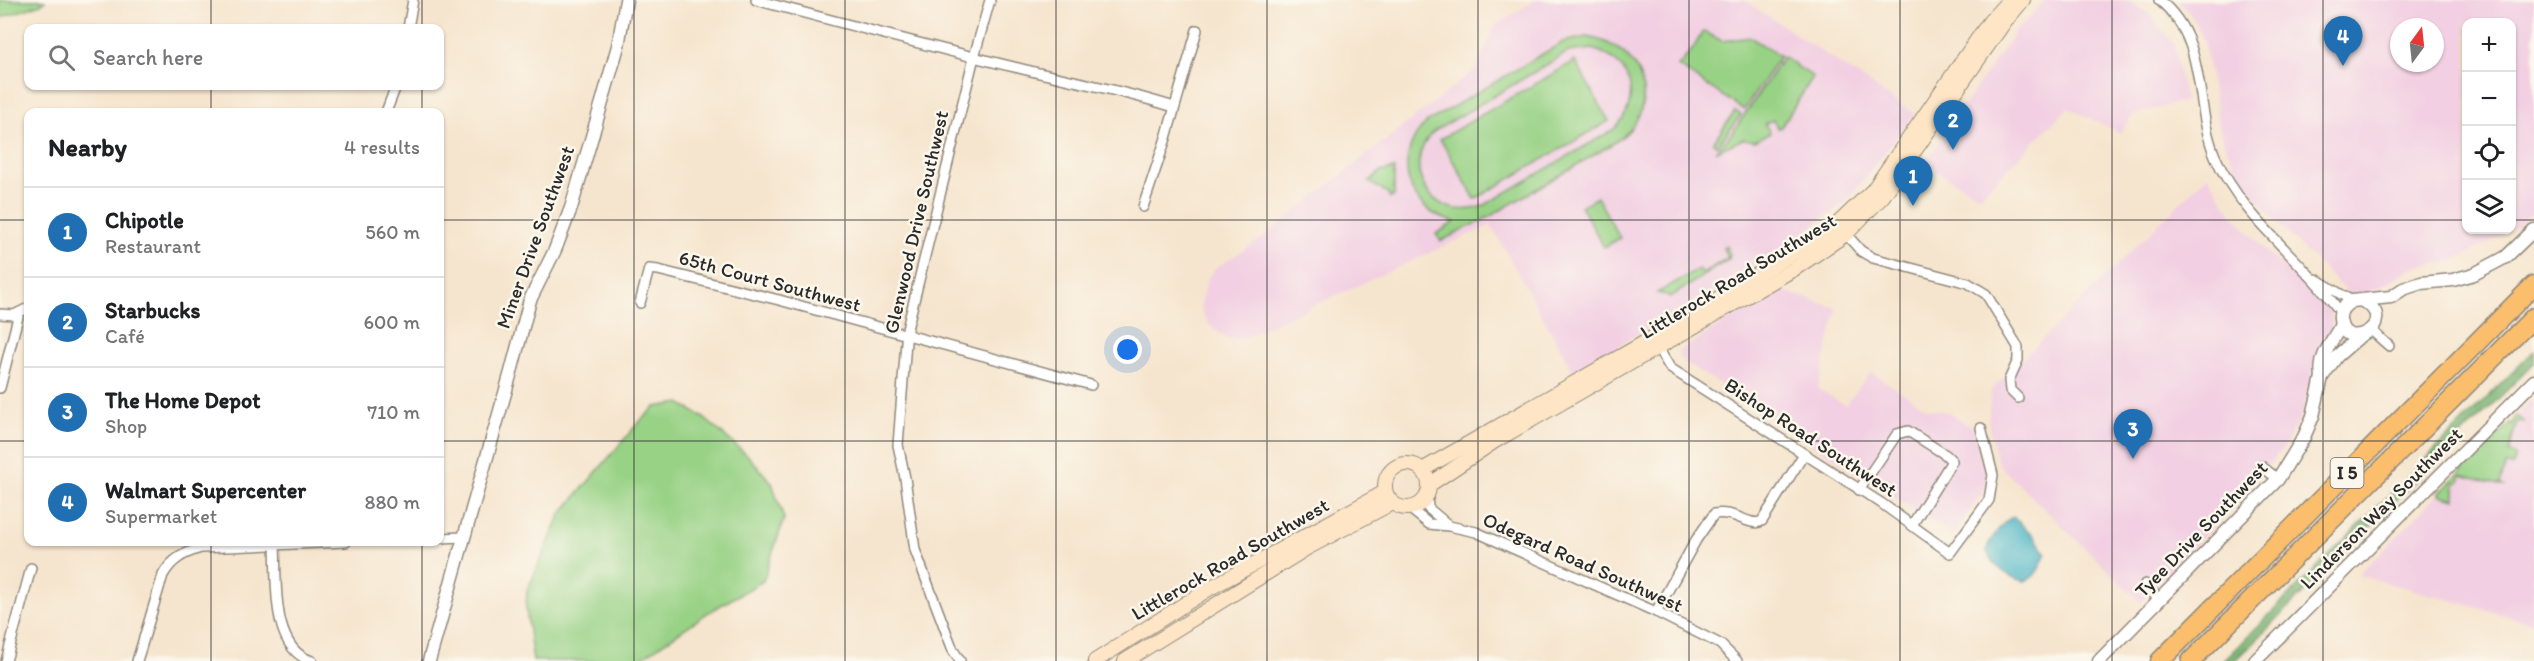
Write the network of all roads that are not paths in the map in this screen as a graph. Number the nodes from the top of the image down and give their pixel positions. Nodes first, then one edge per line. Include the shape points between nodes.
1 (413, 0) edge
2 (626, 0) edge
3 (756, 0) edge
4 (990, 0) edge
5 (2009, 0) edge
6 (2024, 0) edge
7 (2159, 0) edge
8 (409, 24) edge
9 (1197, 30) dead end
10 (974, 57) junction
11 (395, 90) edge
12 (1174, 107) junction
13 (388, 108) edge
14 (1143, 207) dead end
15 (2534, 230) edge
16 (1846, 234) junction
17 (2314, 277) junction
18 (2534, 285) edge
19 (2391, 297) junction
20 (2358, 301) junction
21 (640, 303) dead end
22 (24, 310) edge
23 (19, 313) junction
24 (0, 314) edge
25 (2534, 317) edge
26 (2341, 319) junction
27 (2369, 329) junction
28 (906, 336) junction
29 (2389, 346) dead end
30 (1658, 348) junction
31 (2322, 377) junction
32 (2534, 381) edge
33 (1091, 384) dead end
34 (0, 388) edge
35 (2018, 398) dead end
36 (1981, 428) dead end
37 (1804, 454) junction
38 (2261, 466) dead end
39 (1422, 470) junction
40 (2278, 479) junction
41 (1428, 490) junction
42 (1859, 490) junction
43 (1388, 497) junction
44 (1409, 508) junction
45 (1912, 525) junction
46 (1449, 526) junction
47 (465, 537) junction
48 (444, 538) edge
49 (238, 546) edge
50 (275, 546) edge
51 (31, 568) dead end
52 (2145, 584) dead end
53 (2160, 601) junction
54 (1656, 612) junction
55 (6, 661) edge
56 (137, 661) edge
57 (312, 661) edge
58 (429, 661) edge
59 (960, 661) edge
60 (1095, 661) edge
61 (1125, 661) edge
62 (1737, 661) edge
63 (2099, 661) edge
64 (2160, 661) edge
65 (2191, 661) edge
66 (2255, 661) edge

1 - 8 street
2 - 47 street, Miner Drive Southwest via 606,89 571,208 530,300
3 - 10 street
4 - 10 street, Glenwood Drive Southwest
5 - 39 main road, Littlerock Road Southwest via 1990,21 1873,190 1830,231
6 - 16 main road, Littlerock Road Southwest via 2003,24 1883,196
7 - 17 street via 2181,23 2190,41 2208,133 2233,191
9 - 12 street
10 - 12 street via 1131,93
10 - 28 street, Glenwood Drive Southwest
11 - 13 street
12 - 14 street
15 - 19 street via 2490,267 2453,280 2421,284
16 - 30 main road, Littlerock Road Southwest
16 - 35 street via 1861,251 1874,258 1968,283 1986,294 2018,347 2018,360 2009,380 2010,390
17 - 20 street
17 - 26 street
18 - 64 highway, I 5
19 - 20 street
19 - 27 street, Tyee Drive Southwest
20 - 26 street, Tyee Drive Southwest via 2343,308
20 - 27 street via 2373,309
21 - 28 street, 65th Court Southwest via 650,268
22 - 23 street
23 - 24 street
23 - 34 street
25 - 65 highway, I 5
26 - 27 street via 2349,334
26 - 31 street, Tyee Drive Southwest via 2320,367
27 - 29 street
27 - 31 street, Tyee Drive Southwest via 2337,356
28 - 33 street, 65th Court Southwest
28 - 59 street, Glenwood Drive Southwest via 898,445 915,550
30 - 37 street, Bishop Road Southwest via 1670,368
30 - 41 main road, Littlerock Road Southwest via 1495,441
31 - 40 street, Tyee Drive Southwest via 2304,437
32 - 66 street, Linderson Way Southwest
36 - 45 street, Bishop Road Southwest via 1993,475 1989,500 1950,553
37 - 42 street, Bishop Road Southwest
37 - 54 street via 1758,524 1724,512 1714,514
38 - 40 street
39 - 41 main road
39 - 43 main road via 1409,464 1395,467 1386,478
40 - 53 street, Tyee Drive Southwest
41 - 44 main road, Littlerock Road Southwest via 1417,506
41 - 46 street via 1428,508
42 - 45 street, Bishop Road Southwest
42 - 45 street via 1897,434 1908,431 1946,455 1952,460
43 - 44 main road via 1400,507
43 - 60 main road, Littlerock Road Southwest via 1210,588
43 - 61 main road, Littlerock Road Southwest
44 - 46 street, Odegard Road Southwest via 1429,524
46 - 54 street, Odegard Road Southwest via 1476,532
47 - 48 street
47 - 58 street, Miner Drive Southwest
49 - 56 street via 201,548 170,564 160,581
50 - 57 street via 279,622 290,645
51 - 55 street
52 - 53 street
53 - 63 street, Tyee Drive Southwest
54 - 62 street, Odegard Road Southwest via 1720,644

